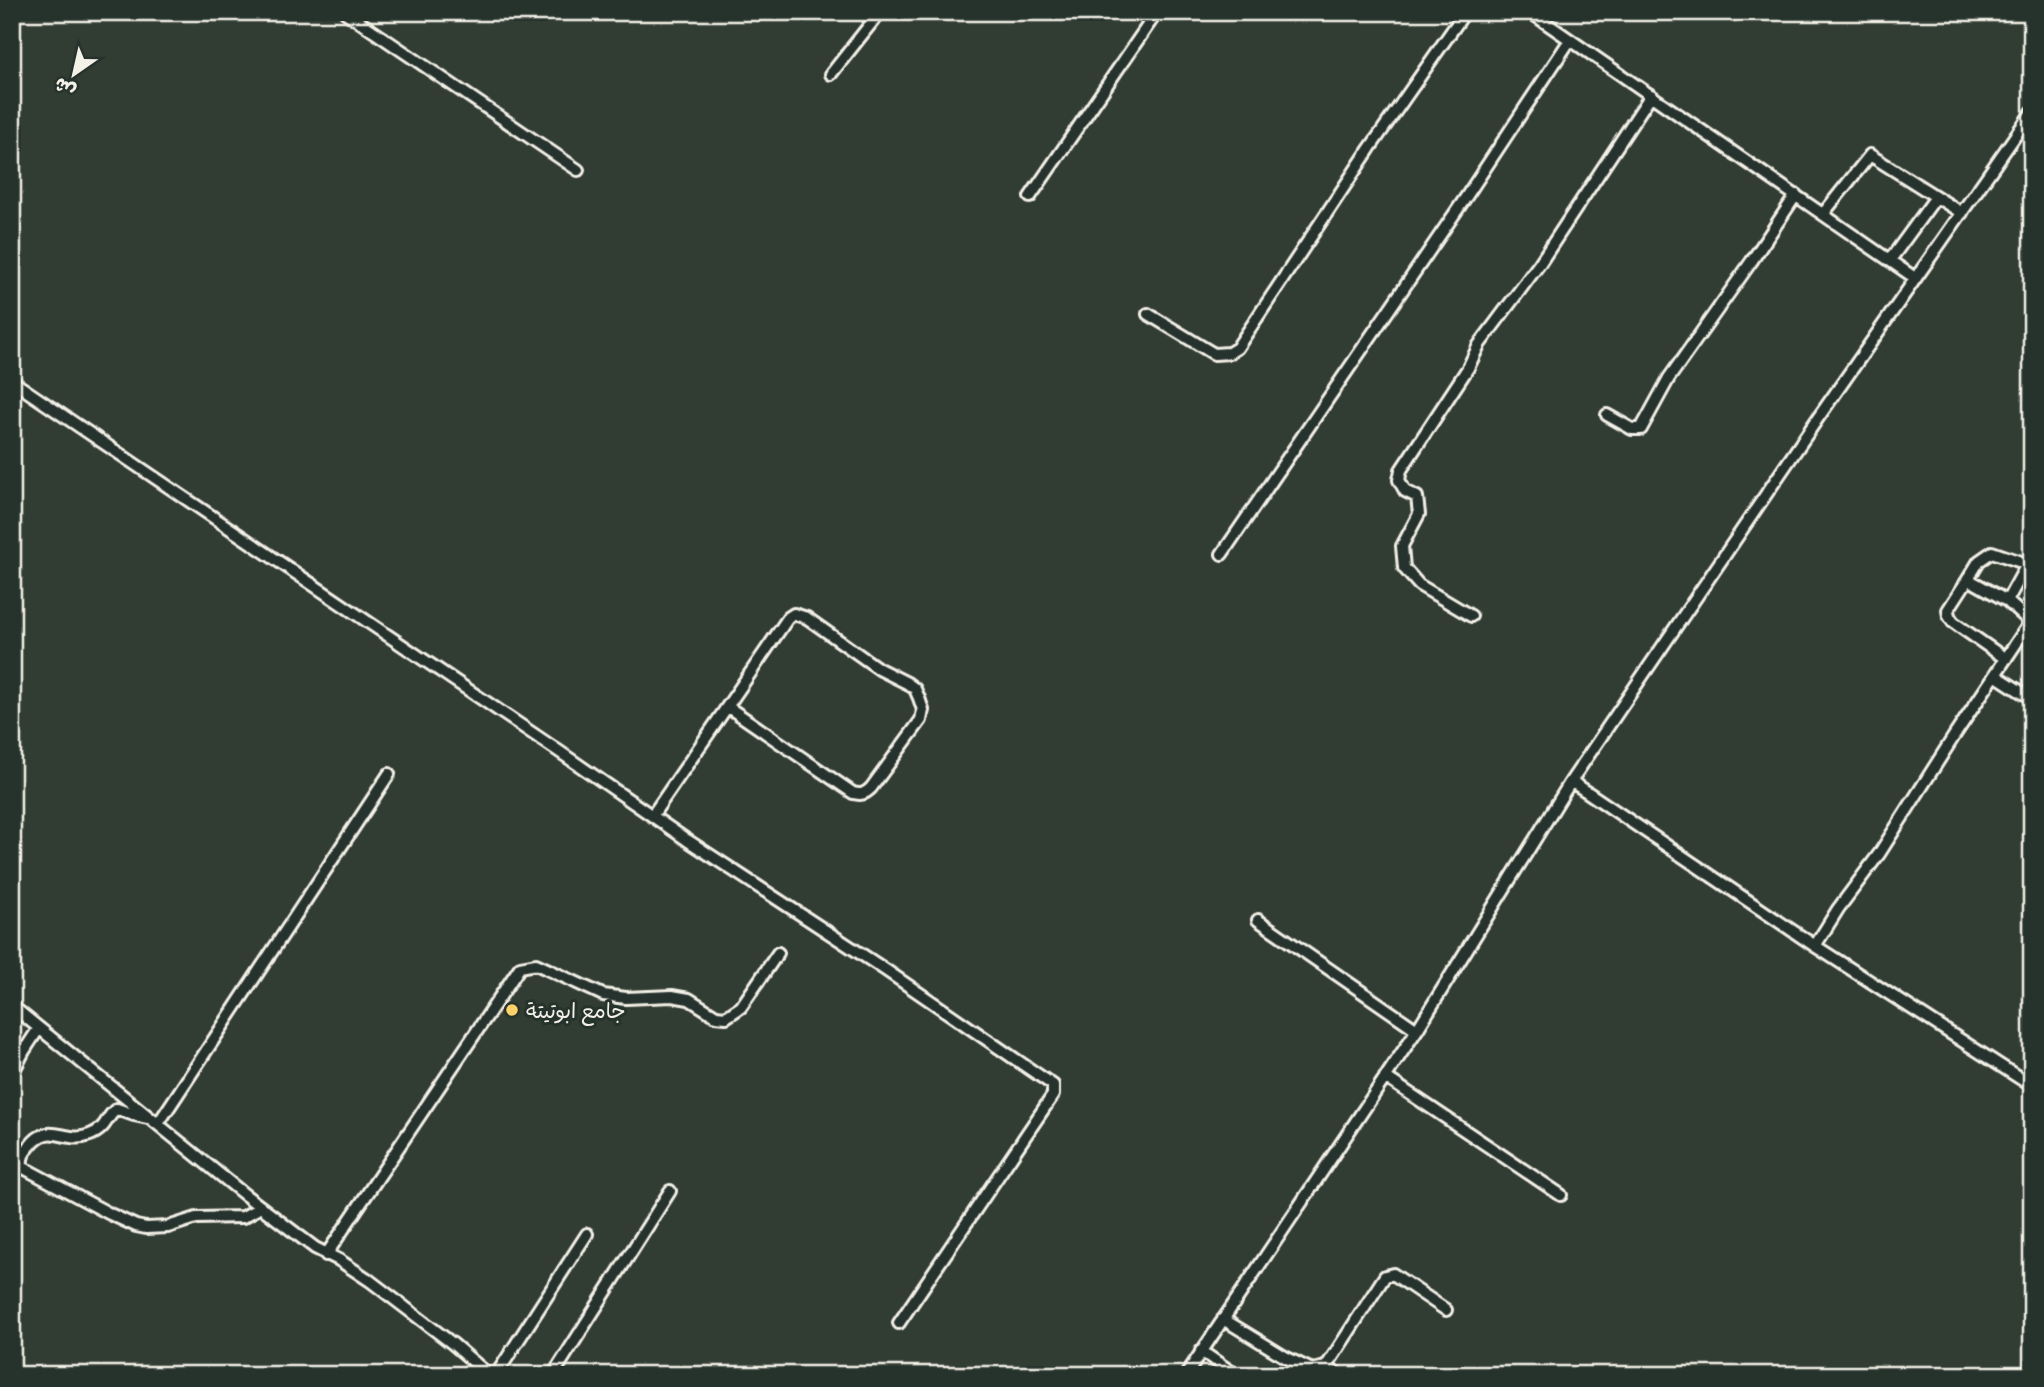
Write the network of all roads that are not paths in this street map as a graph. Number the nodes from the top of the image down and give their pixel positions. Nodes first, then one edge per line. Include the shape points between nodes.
1 (345, 12) edge
2 (880, 12) edge
3 (1157, 12) edge
4 (1465, 12) edge
5 (1530, 12) edge
6 (1570, 40) junction
7 (831, 74) dead end
8 (1651, 95) junction
9 (2032, 112) edge
10 (578, 170) dead end
11 (1796, 195) junction
12 (1030, 197) dead end
13 (1936, 197) junction
14 (1823, 214) junction
15 (1962, 214) junction
16 (1890, 260) junction
17 (1915, 278) junction
18 (1148, 314) dead end
19 (12, 381) edge
20 (1607, 415) dead end
21 (1222, 554) dead end
22 (2030, 561) edge
23 (1968, 579) junction
24 (2007, 601) junction
25 (1471, 616) dead end
26 (2007, 659) junction
27 (1995, 676) junction
28 (2032, 699) edge
29 (728, 707) junction
30 (389, 774) dead end
31 (1570, 781) junction
32 (652, 816) junction
33 (1258, 920) dead end
34 (1815, 946) junction
35 (778, 953) dead end
36 (12, 1006) edge
37 (39, 1028) junction
38 (1417, 1030) junction
39 (12, 1074) edge
40 (1385, 1077) junction
41 (2032, 1086) edge
42 (153, 1121) junction
43 (670, 1191) dead end
44 (1561, 1195) dead end
45 (261, 1207) junction
46 (587, 1234) dead end
47 (326, 1255) junction
48 (1446, 1310) dead end
49 (1223, 1319) junction
50 (899, 1323) dead end
51 (1201, 1351) junction
52 (1326, 1367) junction
53 (1311, 1373) edge
54 (489, 1375) edge
55 (496, 1375) edge
56 (553, 1375) edge
57 (1186, 1375) edge
58 (1236, 1375) edge
59 (1340, 1375) edge

1 - 10 street
2 - 7 street
3 - 12 street
4 - 18 street via 1237,348 1214,354
5 - 6 street
6 - 8 street
6 - 21 street
8 - 11 street
8 - 25 street via 1540,263 1479,345 1401,470 1399,480 1405,491 1417,497 1419,514 1402,546 1404,568 1419,585
9 - 15 street
11 - 14 street
11 - 20 street via 1669,378 1641,429
13 - 14 street via 1870,155
13 - 15 street
13 - 16 street
14 - 16 street
15 - 17 street
16 - 17 street
17 - 31 street
19 - 32 street
22 - 23 street via 1992,552 1979,561
22 - 24 street
23 - 24 street
23 - 26 street via 1948,610 1949,616
24 - 26 street via 2027,619 2027,627
26 - 27 street
27 - 28 street
27 - 34 street
29 - 29 street via 794,614 906,683 915,690 923,709 922,720 900,750 871,788 859,795
29 - 32 street
30 - 42 street
31 - 34 street
31 - 38 street
32 - 50 street via 1053,1085 1053,1095
33 - 38 street
34 - 41 street
35 - 47 street via 741,1007 726,1017 689,999 603,995 536,964 520,967
36 - 37 street
37 - 39 street
37 - 42 street
38 - 40 street
40 - 44 street
40 - 49 street
42 - 45 street
42 - 45 street via 117,1109 106,1125 87,1136 48,1132 26,1150 22,1167 146,1228 196,1218 243,1217
43 - 56 street
45 - 47 street
46 - 55 street
47 - 54 street via 369,1280
48 - 52 street via 1393,1275 1385,1276
49 - 51 street
49 - 53 street
51 - 57 street
51 - 58 street
52 - 53 street
52 - 59 street

